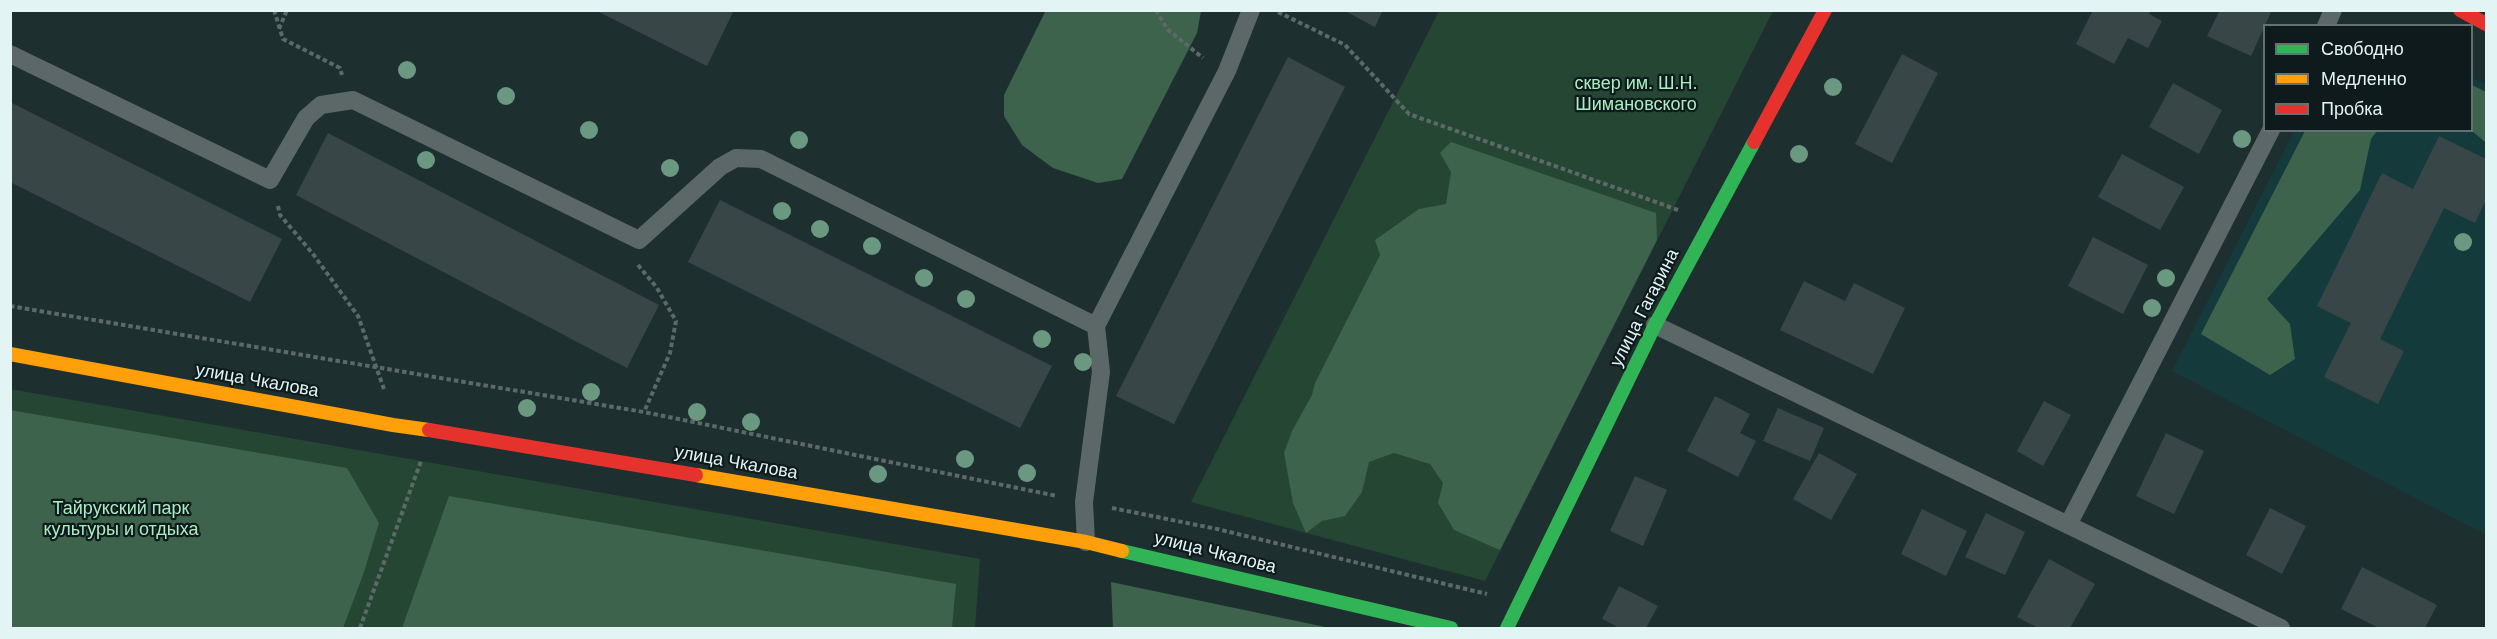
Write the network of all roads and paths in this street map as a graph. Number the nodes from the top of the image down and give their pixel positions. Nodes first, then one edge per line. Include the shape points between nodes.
1 (274, 10) edge
2 (288, 10) edge
3 (1156, 10) edge
4 (1251, 10) edge
5 (1275, 10) edge
6 (1825, 10) edge
7 (2333, 10) edge
8 (2460, 10) edge
9 (2327, 24) edge
10 (2487, 24) edge
11 (278, 29) junction
12 (10, 54) edge
13 (1227, 71) junction
14 (348, 101) junction
15 (2270, 132) edge
16 (270, 180) junction
17 (1686, 213) dead end
18 (639, 240) junction
19 (10, 306) edge
20 (1655, 325) junction
21 (1096, 326) junction
22 (10, 354) edge
23 (378, 369) junction
24 (644, 412) junction
25 (393, 425) junction
26 (433, 430) junction
27 (1084, 502) junction
28 (2068, 525) junction
29 (1086, 542) junction
30 (1490, 595) dead end
31 (360, 628) edge
32 (1451, 628) edge
33 (1507, 628) edge
34 (2281, 628) edge

1 - 11 path
2 - 11 path
3 - 13 path via 1167,29
4 - 13 lane
5 - 17 path via 1345,45 1409,114
6 - 20 street, улица Гагарина
7 - 9 lane
8 - 10 street
11 - 14 path via 283,39 340,68
12 - 16 lane
13 - 21 lane
14 - 16 lane via 321,105 306,118
14 - 18 lane via 353,100
15 - 28 lane
16 - 23 path via 280,215 358,316
18 - 21 lane via 720,167 736,158 761,159
18 - 24 path via 638,266 657,288 676,321 670,353
19 - 23 path
20 - 28 lane
20 - 33 street, улица Гагарина
21 - 27 lane via 1101,372
22 - 25 street, улица Чкалова
23 - 24 path
23 - 25 path
24 - 27 path
25 - 26 street, улица Чкалова
26 - 29 street, улица Чкалова
26 - 31 path
27 - 29 lane
27 - 30 path via 1217,529
28 - 34 lane
29 - 32 street, улица Чкалова

